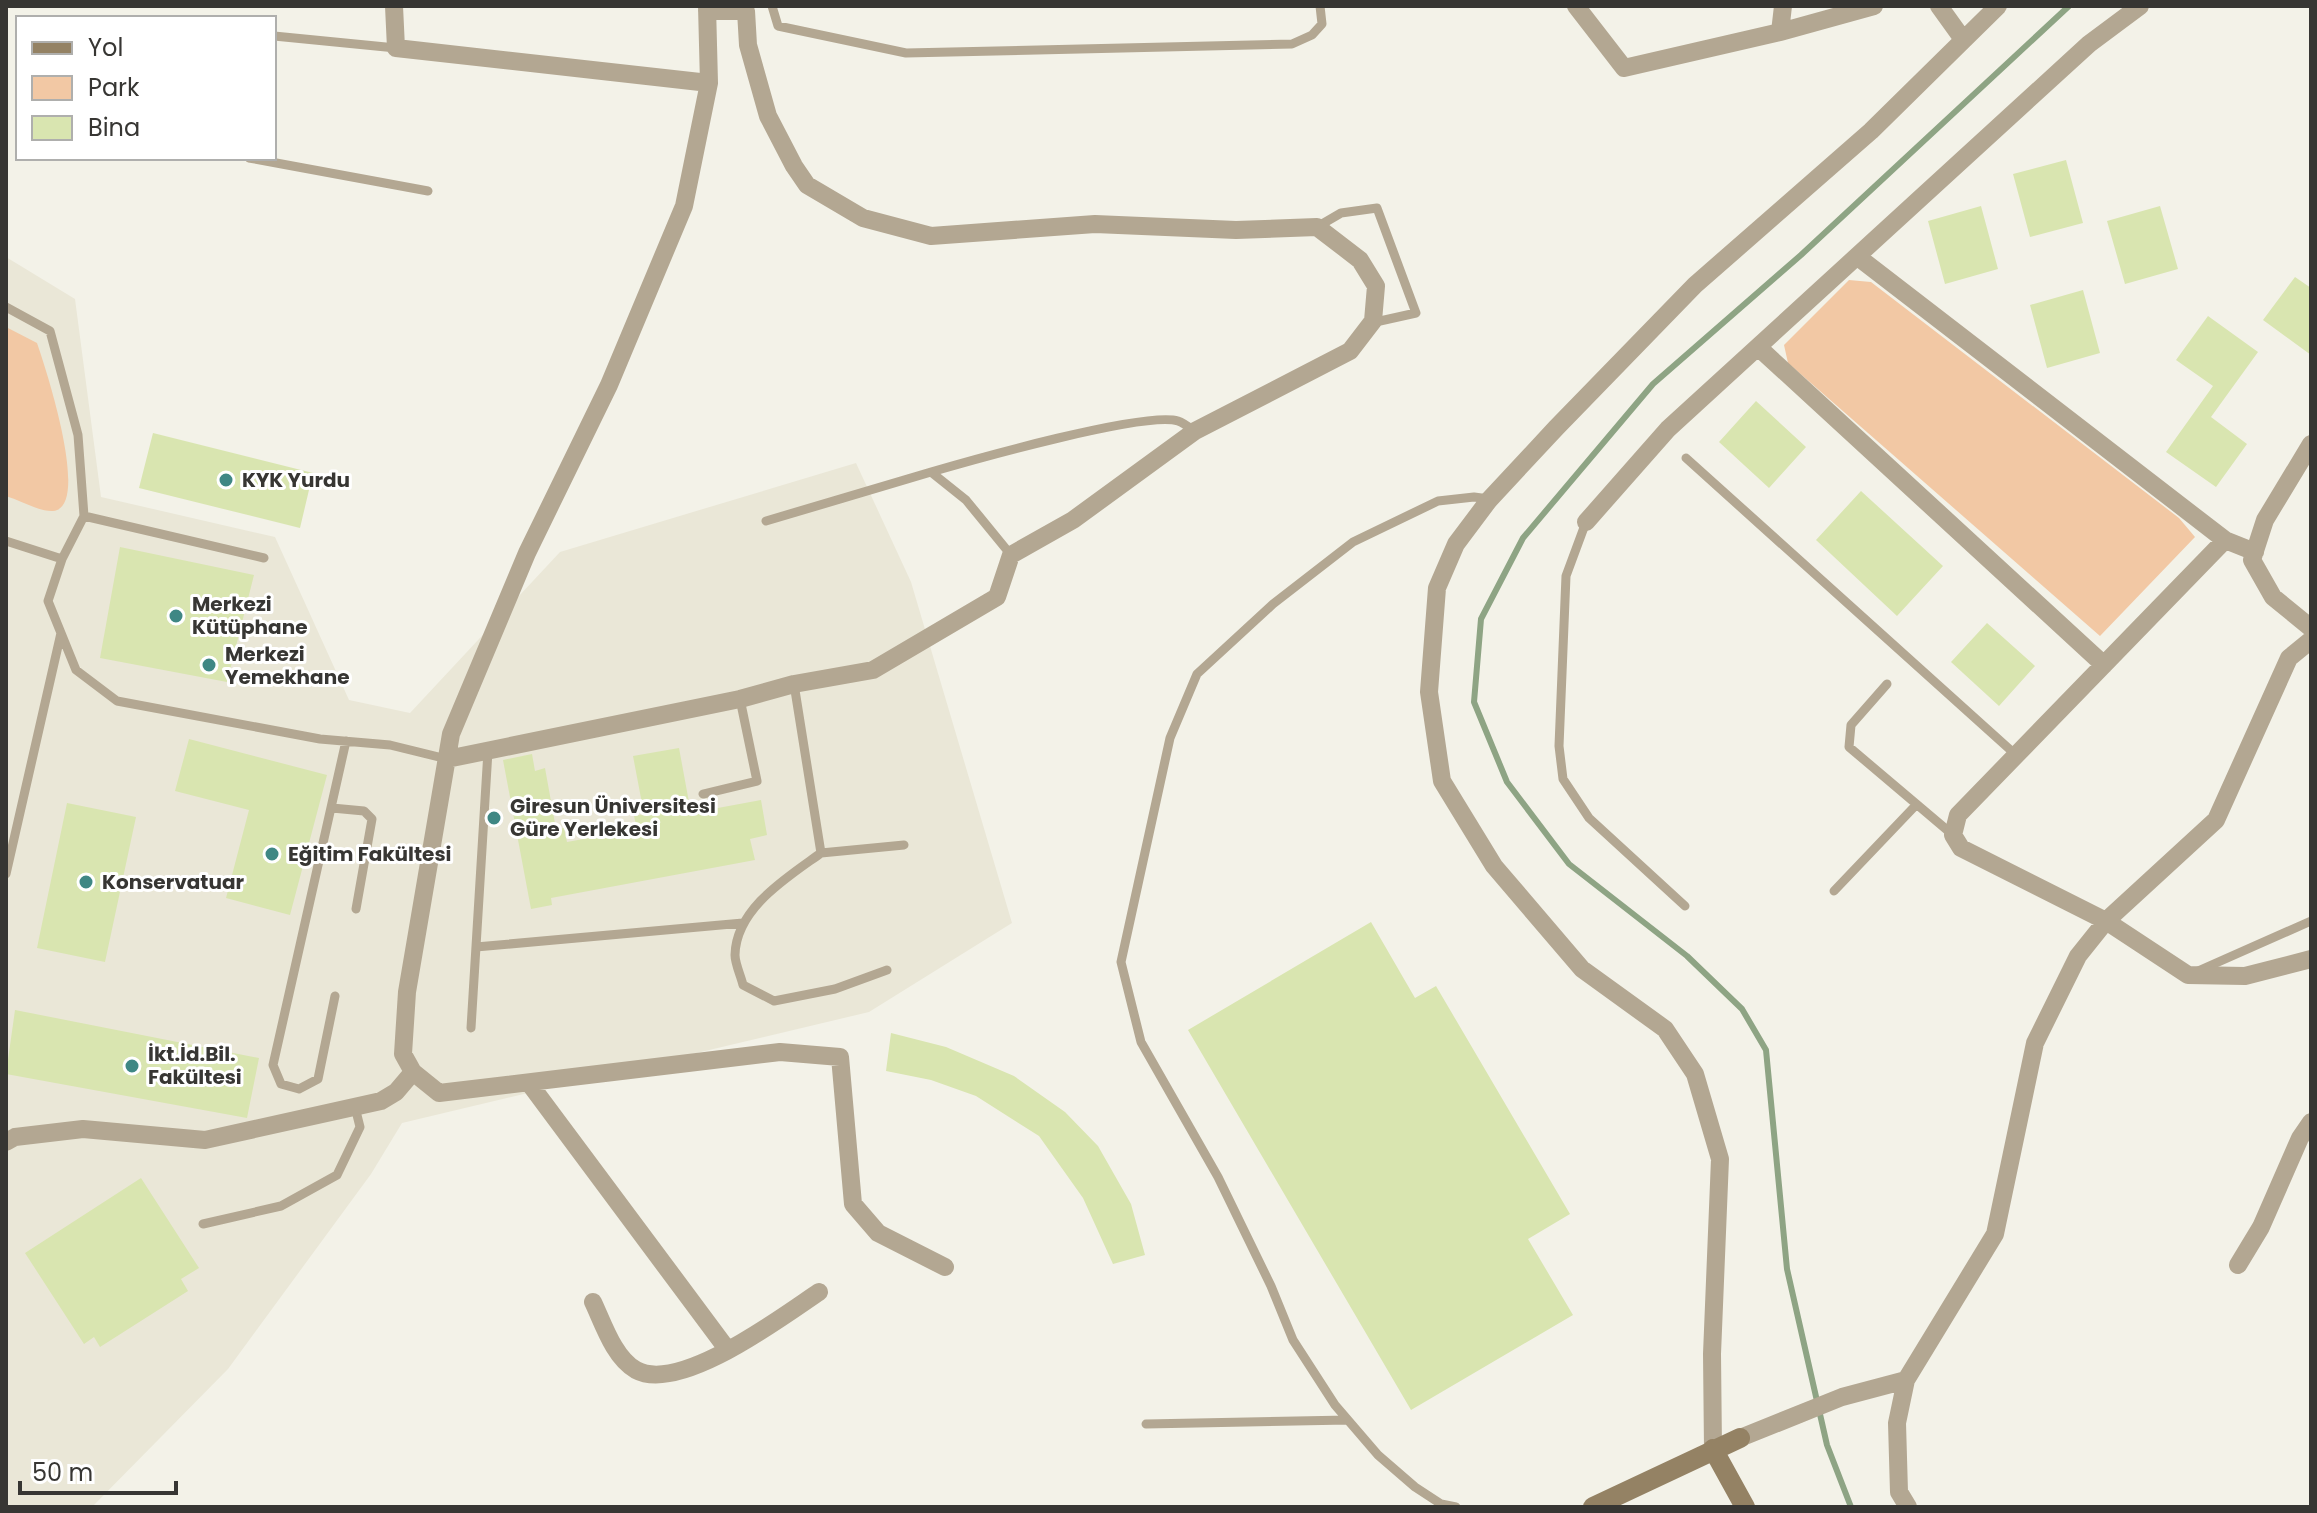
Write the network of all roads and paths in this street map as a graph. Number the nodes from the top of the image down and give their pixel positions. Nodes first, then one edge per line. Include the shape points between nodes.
1 (394, 6) edge
2 (772, 6) edge
3 (1320, 6) edge
4 (1576, 6) edge
5 (1783, 6) edge
6 (1874, 6) edge
7 (1939, 6) edge
8 (1998, 6) edge
9 (2140, 6) edge
10 (707, 8) edge
11 (1780, 32) junction
12 (276, 36) edge
13 (1962, 38) junction
14 (396, 48) junction
15 (709, 83) junction
16 (260, 160) edge
17 (428, 191) dead end
18 (1317, 227) junction
19 (1858, 257) junction
20 (6, 307) edge
21 (1371, 323) junction
22 (1758, 347) junction
23 (1195, 431) junction
24 (2311, 444) edge
25 (1686, 458) dead end
26 (931, 472) junction
27 (1489, 500) junction
28 (84, 516) junction
29 (766, 521) dead end
30 (1586, 522) joint
31 (2225, 540) junction
32 (6, 541) edge
33 (2255, 552) junction
34 (1011, 555) junction
35 (264, 558) dead end
36 (62, 559) junction
37 (2311, 628) edge
38 (61, 633) junction
39 (2311, 640) edge
40 (2104, 665) junction
41 (794, 684) junction
42 (1887, 684) dead end
43 (740, 699) junction
44 (346, 741) junction
45 (488, 751) junction
46 (2016, 755) junction
47 (447, 759) junction
48 (703, 794) dead end
49 (1916, 805) junction
50 (332, 808) junction
51 (1953, 835) junction
52 (904, 845) dead end
53 (821, 853) junction
54 (6, 874) edge
55 (1834, 891) dead end
56 (1685, 906) dead end
57 (356, 909) dead end
58 (2106, 921) junction
59 (2311, 921) edge
60 (743, 923) junction
61 (476, 947) junction
62 (2311, 959) edge
63 (887, 970) dead end
64 (2188, 975) junction
65 (335, 996) dead end
66 (471, 1028) dead end
67 (413, 1072) junction
68 (529, 1083) junction
69 (355, 1107) junction
70 (2311, 1122) edge
71 (6, 1142) edge
72 (203, 1224) dead end
73 (2238, 1265) dead end
74 (945, 1267) dead end
75 (819, 1292) dead end
76 (593, 1302) dead end
77 (727, 1349) junction
78 (1906, 1380) junction
79 (1348, 1420) junction
80 (1146, 1424) dead end
81 (1740, 1438) joint
82 (1713, 1449) junction
83 (1456, 1507) edge
84 (1593, 1507) edge
85 (1745, 1507) edge
86 (1908, 1507) edge

1 - 14 street
2 - 3 lane via 778,26 906,53 1292,44 1322,24
4 - 11 street via 1624,68
5 - 11 street
6 - 11 street
7 - 13 street
8 - 13 street
9 - 19 street via 2089,44
10 - 15 street
10 - 18 street via 746,11 748,45 768,116 794,166 807,185 863,218 931,236 1095,224 1236,230
12 - 14 lane
13 - 27 street via 1871,131 1695,285
14 - 15 street
15 - 47 street via 684,206 609,385 527,553 451,734
16 - 17 lane
18 - 21 street via 1360,260 1376,286
18 - 21 lane via 1341,213 1377,208 1416,313
19 - 22 street
19 - 31 street
20 - 28 lane via 50,331 78,435
21 - 23 street via 1350,351
22 - 30 street via 1668,429
22 - 40 street
23 - 26 lane via 1178,421 1150,421
23 - 34 street via 1073,520
24 - 33 street via 2265,520
25 - 46 lane
26 - 29 lane
26 - 34 lane via 966,500
27 - 79 lane via 1438,501 1353,542 1273,604 1197,674 1170,738 1121,962 1141,1042 1218,1177 1293,1340
27 - 82 street via 1456,544 1437,588 1429,692 1442,781 1494,866 1582,969 1665,1029 1695,1074 1720,1159
28 - 35 lane
28 - 36 lane
30 - 56 lane via 1566,576 1559,746 1563,779 1589,818
31 - 33 street
31 - 40 street
32 - 36 lane
33 - 37 street via 2252,560 2273,597
34 - 41 street via 997,597 985,605 873,670
36 - 38 lane via 48,601
38 - 44 lane via 76,670 117,701
38 - 54 lane
39 - 58 street via 2289,658 2216,820
40 - 46 street
41 - 43 street
41 - 53 lane
42 - 49 lane via 1851,725 1849,747
43 - 45 street
43 - 48 lane via 757,781
44 - 47 lane
44 - 50 lane
45 - 47 street
45 - 61 lane
46 - 51 street via 1958,815
47 - 67 street via 407,992 403,1054
49 - 51 lane
49 - 55 lane
50 - 57 lane via 364,811 372,819
50 - 65 lane via 273,1065 281,1084 299,1089 318,1079
51 - 58 street via 1961,848
52 - 53 lane
53 - 60 lane via 776,886
58 - 64 street
58 - 78 street via 2078,956 2035,1043 1995,1234
59 - 64 lane
60 - 61 lane
60 - 63 lane via 735,955 743,985 774,1001 835,989
61 - 66 lane
62 - 64 street via 2245,976
67 - 68 street via 439,1093
67 - 69 street via 396,1092
68 - 74 street via 780,1052 840,1057 853,1204 878,1233
68 - 77 street
69 - 71 street via 205,1140 83,1129
69 - 72 lane via 360,1127 337,1175 281,1206
70 - 73 street
75 - 77 street
76 - 77 street via 617,1349 636,1370 664,1374 701,1364
78 - 81 street via 1842,1397
78 - 86 street via 1897,1423 1899,1492
79 - 80 lane
79 - 83 lane via 1415,1487
81 - 82 street
82 - 84 street
82 - 85 street

